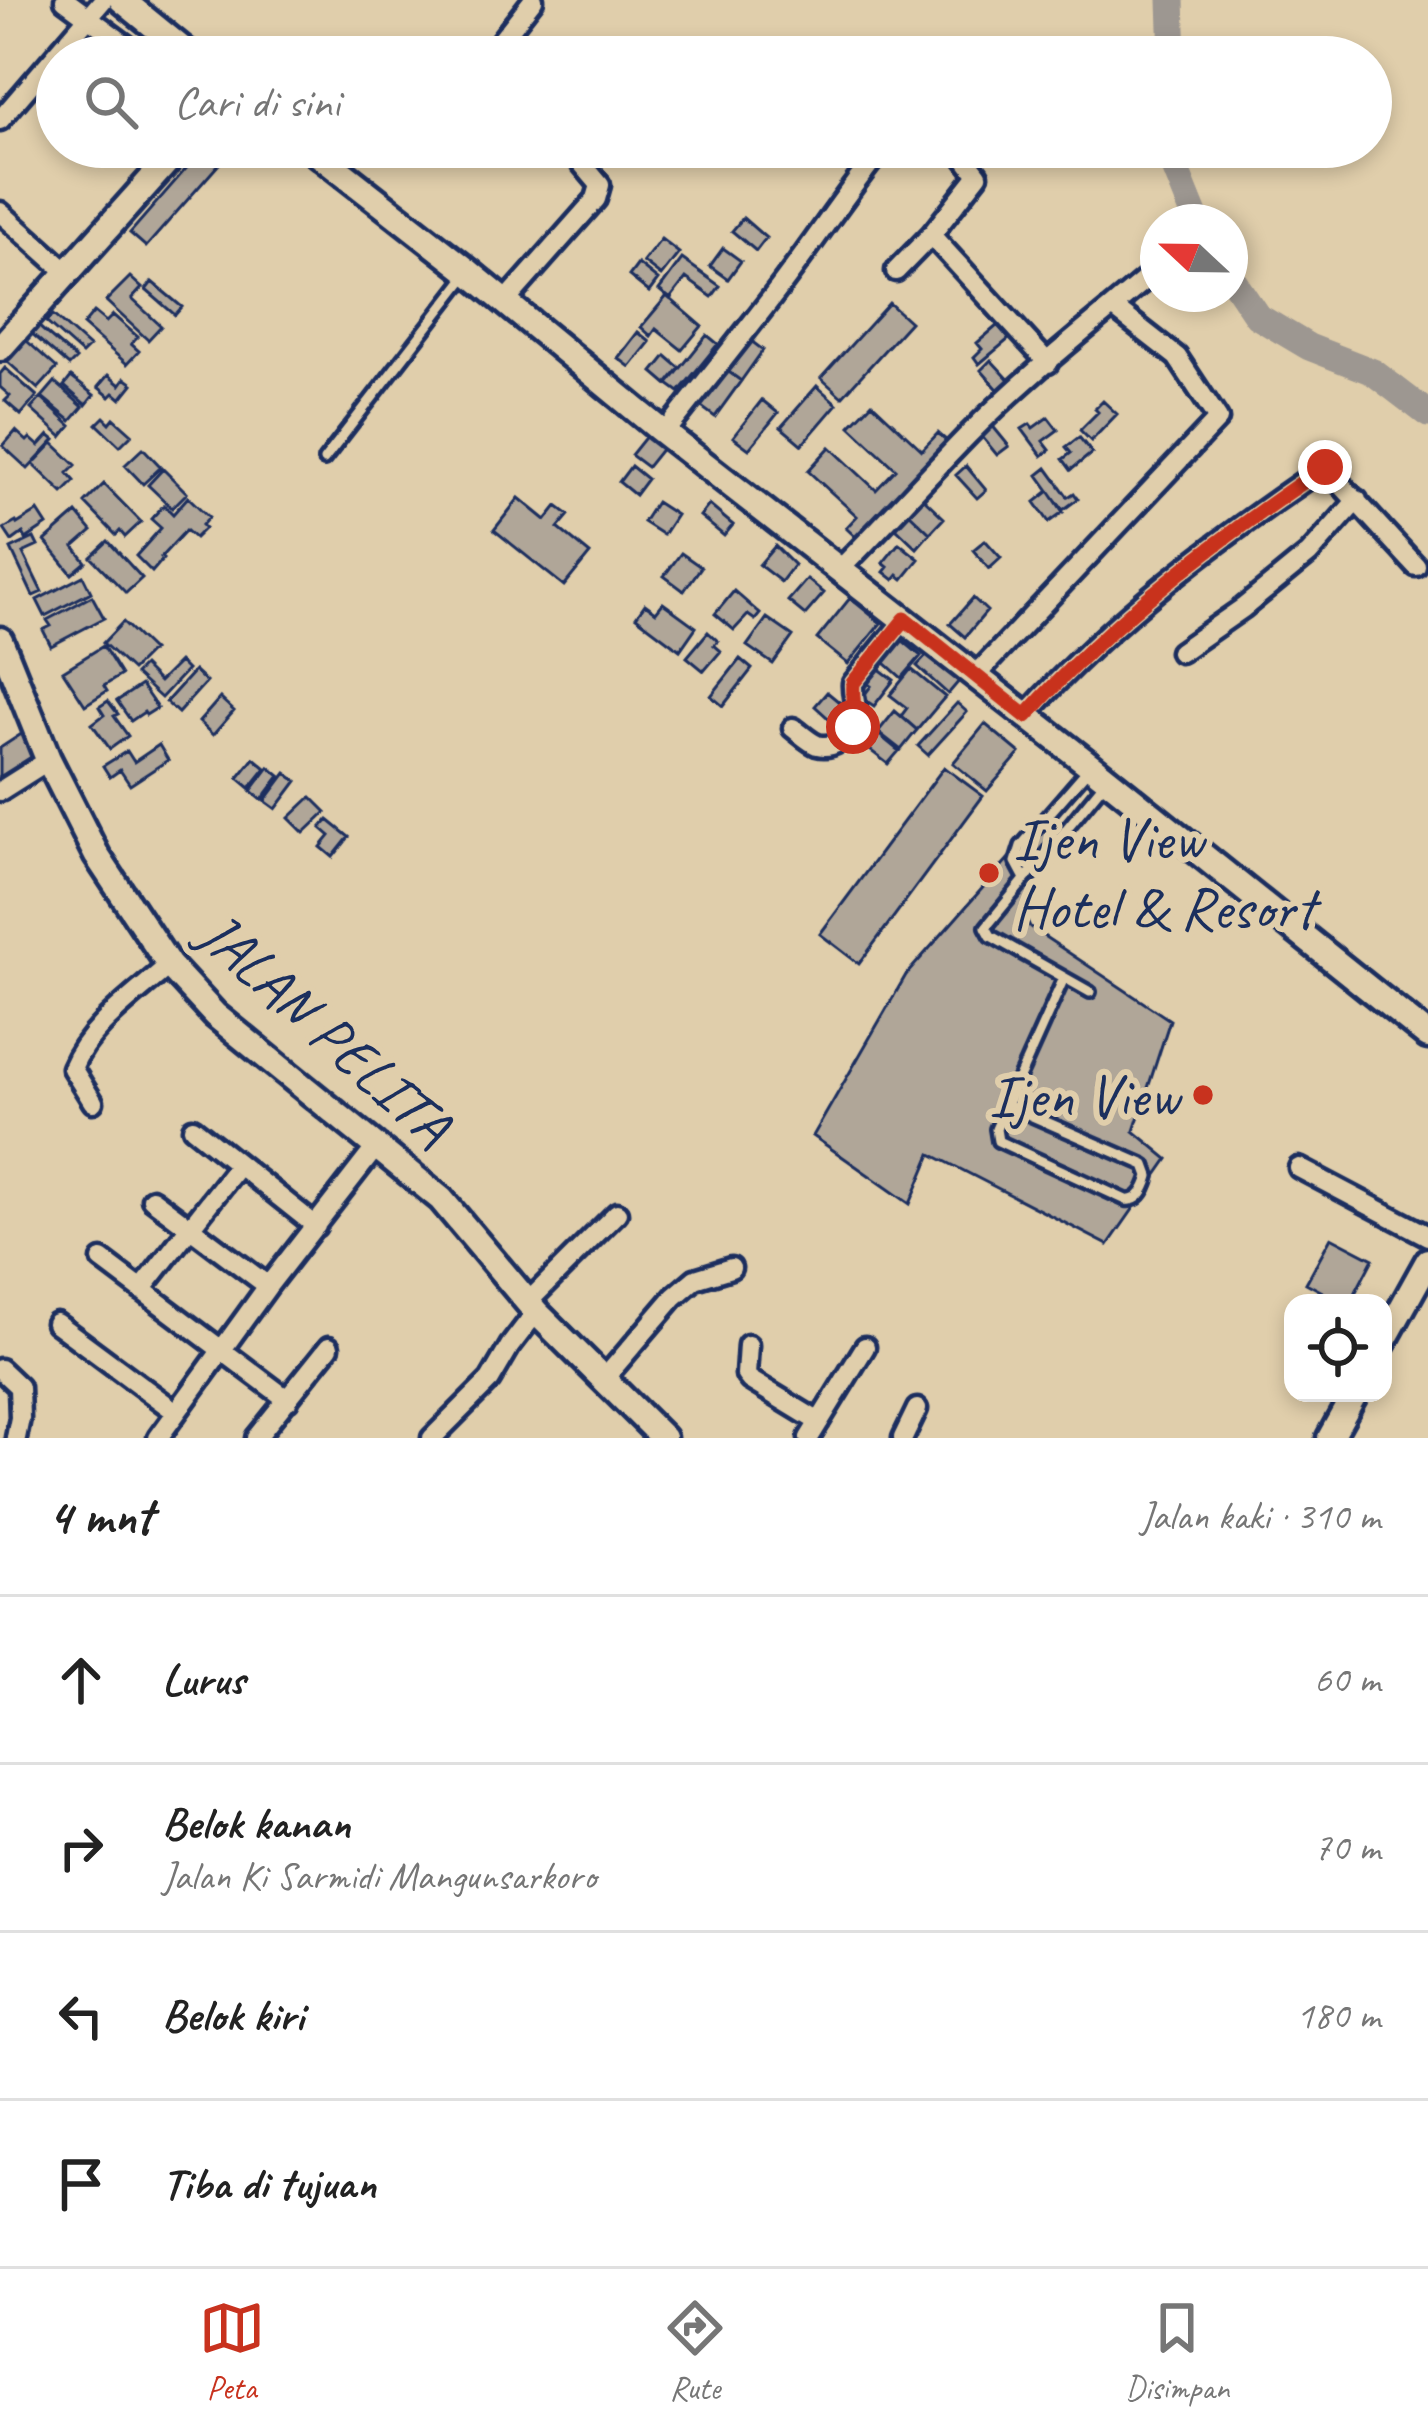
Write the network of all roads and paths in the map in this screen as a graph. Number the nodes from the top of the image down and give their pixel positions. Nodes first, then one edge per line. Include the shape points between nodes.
1 (65, 0) edge
2 (103, 0) edge
3 (122, 0) edge
4 (533, 0) edge
5 (88, 17) junction
6 (72, 36) edge
7 (114, 36) edge
8 (166, 36) edge
9 (505, 36) edge
10 (36, 78) edge
11 (0, 120) edge
12 (161, 168) edge
13 (335, 168) edge
14 (586, 168) edge
15 (866, 168) edge
16 (973, 168) edge
17 (0, 212) edge
18 (931, 236) junction
19 (896, 271) dead end
20 (469, 272) junction
21 (68, 273) junction
22 (1140, 284) edge
23 (506, 302) junction
24 (1113, 307) junction
25 (0, 348) edge
26 (1048, 363) junction
27 (665, 433) junction
28 (324, 460) dead end
29 (1357, 500) junction
30 (1416, 566) dead end
31 (840, 569) junction
32 (905, 619) junction
33 (0, 640) edge
34 (1180, 652) dead end
35 (976, 676) junction
36 (1026, 716) junction
37 (794, 728) dead end
38 (49, 760) junction
39 (1099, 772) junction
40 (0, 791) edge
41 (1024, 878) junction
42 (169, 964) junction
43 (1064, 978) junction
44 (1090, 992) dead end
45 (1428, 1036) edge
46 (93, 1102) dead end
47 (1007, 1105) junction
48 (193, 1128) dead end
49 (376, 1147) junction
50 (239, 1165) junction
51 (1299, 1168) dead end
52 (152, 1199) dead end
53 (617, 1213) dead end
54 (316, 1226) junction
55 (189, 1228) junction
56 (1428, 1236) edge
57 (102, 1260) dead end
58 (1428, 1261) edge
59 (731, 1268) dead end
60 (268, 1286) junction
61 (141, 1290) junction
62 (532, 1307) junction
63 (56, 1323) dead end
64 (1392, 1326) edge
65 (748, 1345) dead end
66 (329, 1347) dead end
67 (866, 1347) dead end
68 (223, 1351) junction
69 (0, 1369) edge
70 (603, 1380) junction
71 (289, 1400) junction
72 (1350, 1402) edge
73 (916, 1409) dead end
74 (176, 1412) junction
75 (814, 1430) edge
76 (16, 1438) edge
77 (158, 1438) edge
78 (256, 1438) edge
79 (432, 1438) edge
80 (663, 1438) edge
81 (903, 1438) edge
82 (1330, 1438) edge

1 - 5 street
2 - 5 street
3 - 8 main road
4 - 9 street
5 - 6 street
5 - 7 street
10 - 11 street
12 - 21 main road
13 - 20 main road
14 - 23 street via 600,185 596,199
15 - 27 street
16 - 18 street via 978,175
17 - 21 street
18 - 19 street
18 - 26 street
20 - 23 main road
20 - 28 lane
21 - 25 main road
22 - 24 street
23 - 27 main road
24 - 26 street
24 - 35 street via 1177,357 1218,418
26 - 31 street
27 - 31 main road
29 - 30 street
29 - 34 street via 1309,554
29 - 36 street via 1325,467 1148,596
31 - 32 main road
32 - 35 main road
32 - 37 street via 853,683 856,716 848,734 820,746
33 - 38 main road, JALAN PELITA
35 - 36 main road
36 - 39 main road
38 - 40 street
38 - 42 main road, JALAN PELITA via 98,856
39 - 41 lane
39 - 41 lane via 1021,846 1016,862
39 - 45 main road
41 - 43 lane via 987,932
42 - 46 street via 80,1051 73,1068
42 - 49 main road, JALAN PELITA via 215,1015
43 - 44 lane
43 - 47 lane
47 - 47 lane via 998,1141 1126,1200 1138,1198 1149,1176 1144,1166
48 - 50 street
49 - 54 street
49 - 62 main road, JALAN PELITA via 441,1199
50 - 54 street
50 - 55 street
51 - 56 street
52 - 55 street
53 - 62 street
54 - 60 street
55 - 60 street
55 - 61 street
57 - 61 street
58 - 64 main road
59 - 70 street via 684,1288
60 - 68 street
61 - 68 street
62 - 70 main road, JALAN PELITA
62 - 79 street via 490,1380
63 - 74 street
65 - 75 street via 746,1375
66 - 71 street
67 - 75 street
68 - 71 street
68 - 74 street
69 - 76 street via 19,1387
70 - 80 main road, JALAN PELITA
71 - 78 street
72 - 82 main road
73 - 81 street
74 - 77 street

